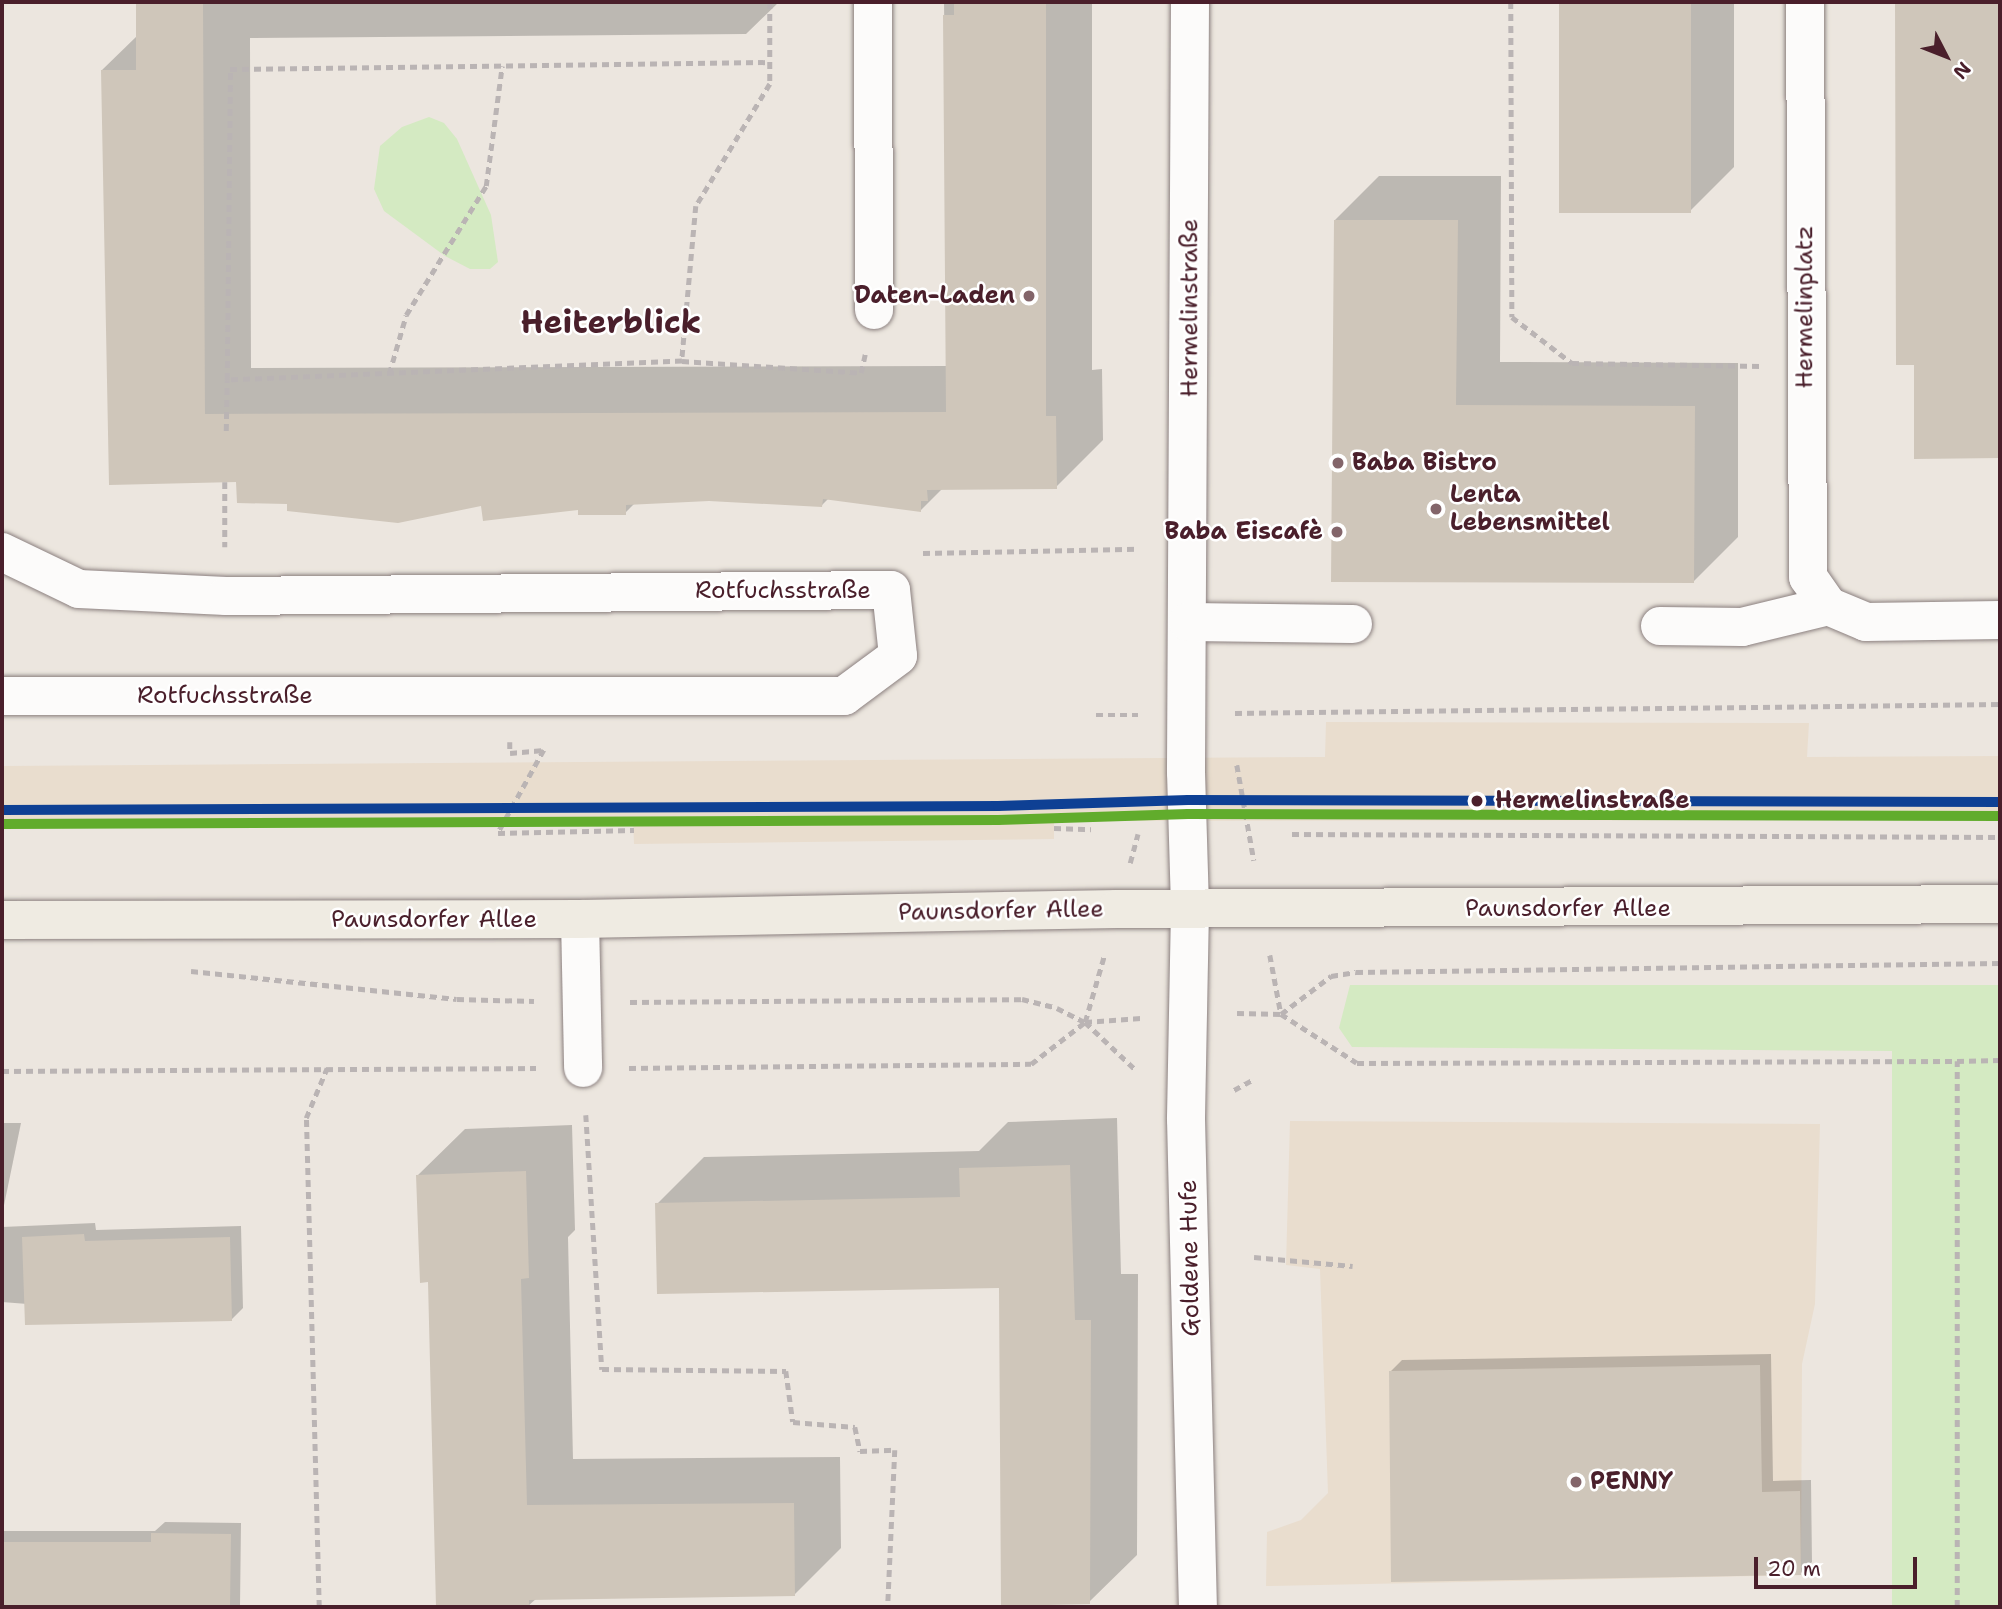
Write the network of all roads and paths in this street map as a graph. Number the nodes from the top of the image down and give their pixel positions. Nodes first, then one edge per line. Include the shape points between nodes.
1 (770, 2) edge
2 (873, 2) edge
3 (1190, 2) edge
4 (1511, 2) edge
5 (1805, 2) edge
6 (771, 62) junction
7 (502, 66) junction
8 (874, 310) joint
9 (682, 361) junction
10 (1805, 366) junction
11 (389, 374) junction
12 (227, 380) junction
13 (226, 431) dead end
14 (225, 482) dead end
15 (1188, 549) junction
16 (2, 552) edge
17 (891, 590) junction
18 (226, 596) junction
19 (1828, 606) junction
20 (2000, 620) edge
21 (1188, 622) junction
22 (1353, 624) dead end
23 (1660, 626) dead end
24 (2, 696) edge
25 (510, 696) junction
26 (2000, 704) edge
27 (1228, 713) dead end
28 (1054, 828) dead end
29 (1091, 829) dead end
30 (634, 830) dead end
31 (1292, 834) dead end
32 (2000, 837) edge
33 (2000, 904) edge
34 (1191, 909) junction
35 (580, 919) junction
36 (2, 920) edge
37 (2000, 962) edge
38 (1085, 1022) dead end
39 (1957, 1060) junction
40 (2000, 1060) edge
41 (1128, 1062) dead end
42 (327, 1069) dead end
43 (583, 1069) joint
44 (1254, 1257) dead end
45 (1353, 1266) dead end
46 (319, 1607) edge
47 (888, 1607) edge
48 (1198, 1607) edge
49 (1956, 1607) edge

1 - 6 path
2 - 8 street
3 - 15 street, Hermelinstraße
4 - 10 path via 1511,317 1572,363
5 - 10 street, Hermelinplatz
6 - 7 path
6 - 9 path via 770,84 696,206
7 - 11 path via 486,186 406,315
7 - 12 path via 230,69
8 - 9 path via 861,373
9 - 11 path
10 - 19 street, Hermelinplatz via 1808,577
11 - 12 path
12 - 13 path
14 - 18 path
15 - 17 path via 920,553
15 - 21 street, Hermelinstraße
16 - 18 street, Rotfuchsstraße via 79,589
17 - 18 street, Rotfuchsstraße
17 - 25 street, Rotfuchsstraße via 898,656 844,696
19 - 20 street via 1866,622
19 - 23 street via 1742,627
21 - 22 street
21 - 34 street, Hermelinstraße
24 - 25 street, Rotfuchsstraße
25 - 30 path via 510,753 544,750 498,833
26 - 27 path
28 - 29 path
31 - 32 path
33 - 34 main road, Paunsdorfer Allee
34 - 35 main road, Paunsdorfer Allee
34 - 48 street, Goldene Hufe via 1186,1119
35 - 36 main road, Paunsdorfer Allee
35 - 43 street
37 - 39 path via 1356,972 1331,976 1281,1014 1357,1063
38 - 41 path
39 - 40 path
39 - 49 path
42 - 46 path via 306,1118
43 - 47 path via 602,1369 786,1371 793,1422 855,1427 860,1451 895,1450
44 - 45 path

